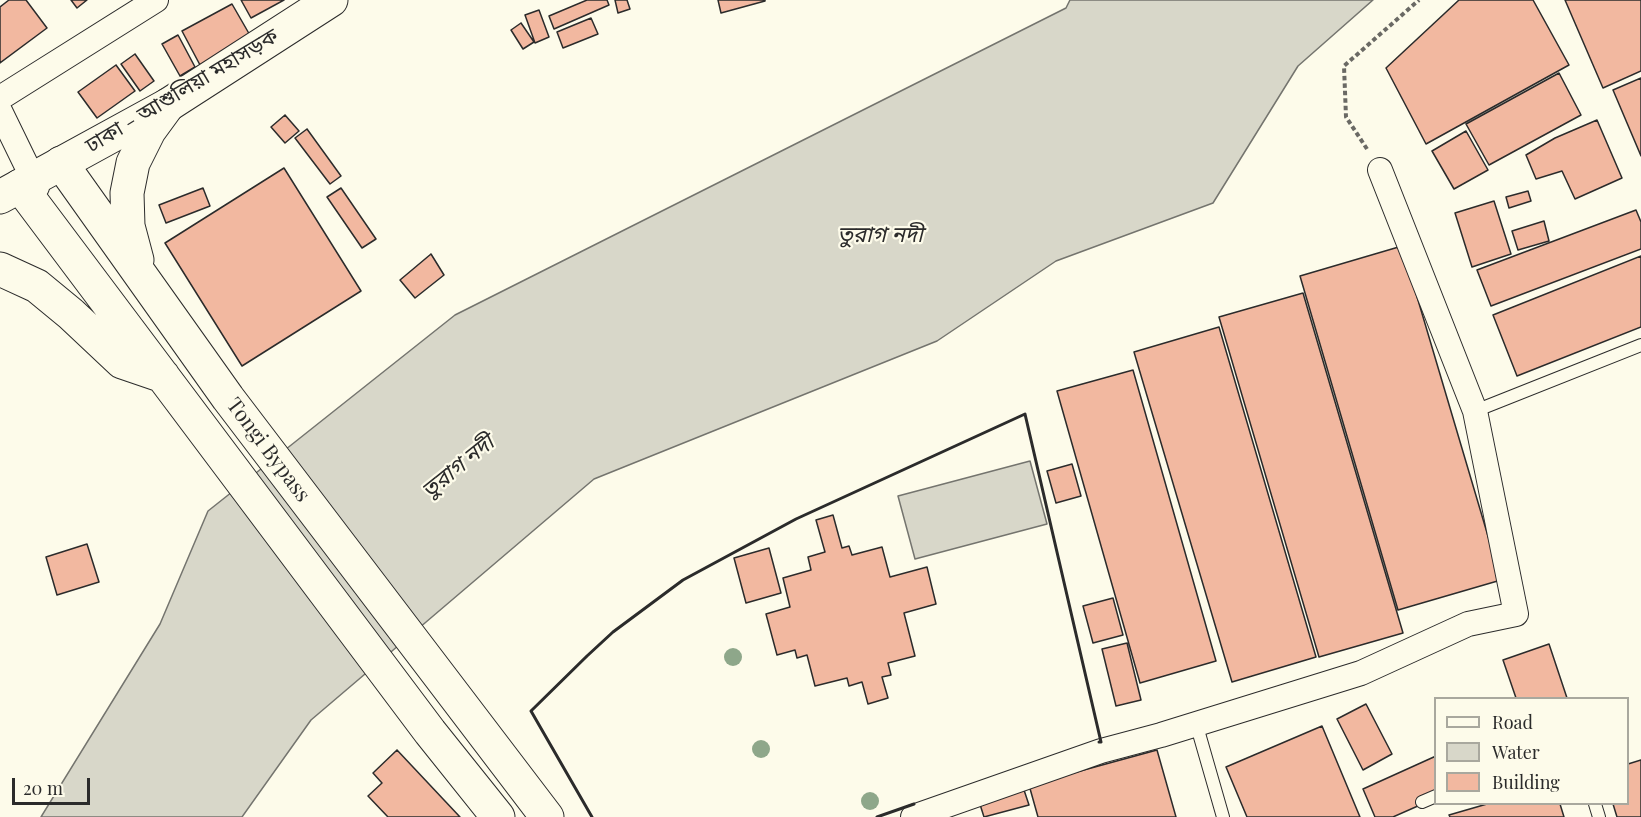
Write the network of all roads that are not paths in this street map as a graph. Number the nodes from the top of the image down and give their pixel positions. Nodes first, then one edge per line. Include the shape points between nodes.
1 (156, 0) edge
2 (331, 0) edge
3 (0, 98) edge
4 (168, 105) junction
5 (0, 111) edge
6 (61, 163) junction
7 (1380, 170) road end
8 (19, 190) edge
9 (0, 269) edge
10 (142, 277) junction
11 (1641, 345) edge
12 (163, 376) junction
13 (1474, 411) junction
14 (1196, 723) junction
15 (1434, 797) edge
16 (1422, 802) dead end
17 (498, 817) edge
18 (547, 817) edge
19 (913, 817) edge
20 (1223, 817) edge

1 - 3 street
2 - 4 main road, ঢাকা - আশুলিয়া মহাসড়ক
4 - 6 main road, ঢাকা - আশুলিয়া মহাসড়ক
4 - 10 main road via 133,163 127,193 128,226
5 - 8 street
6 - 8 main road, ঢাকা - আশুলিয়া মহাসড়ক
6 - 10 main road, Tongi Bypass
7 - 13 street
8 - 12 main road
9 - 12 main road via 37,286 122,362
10 - 18 main road, Tongi Bypass via 228,398
11 - 13 lane
12 - 17 main road
13 - 14 street via 1516,614 1468,624 1361,673
14 - 19 street via 1101,751
14 - 20 lane
15 - 16 lane

